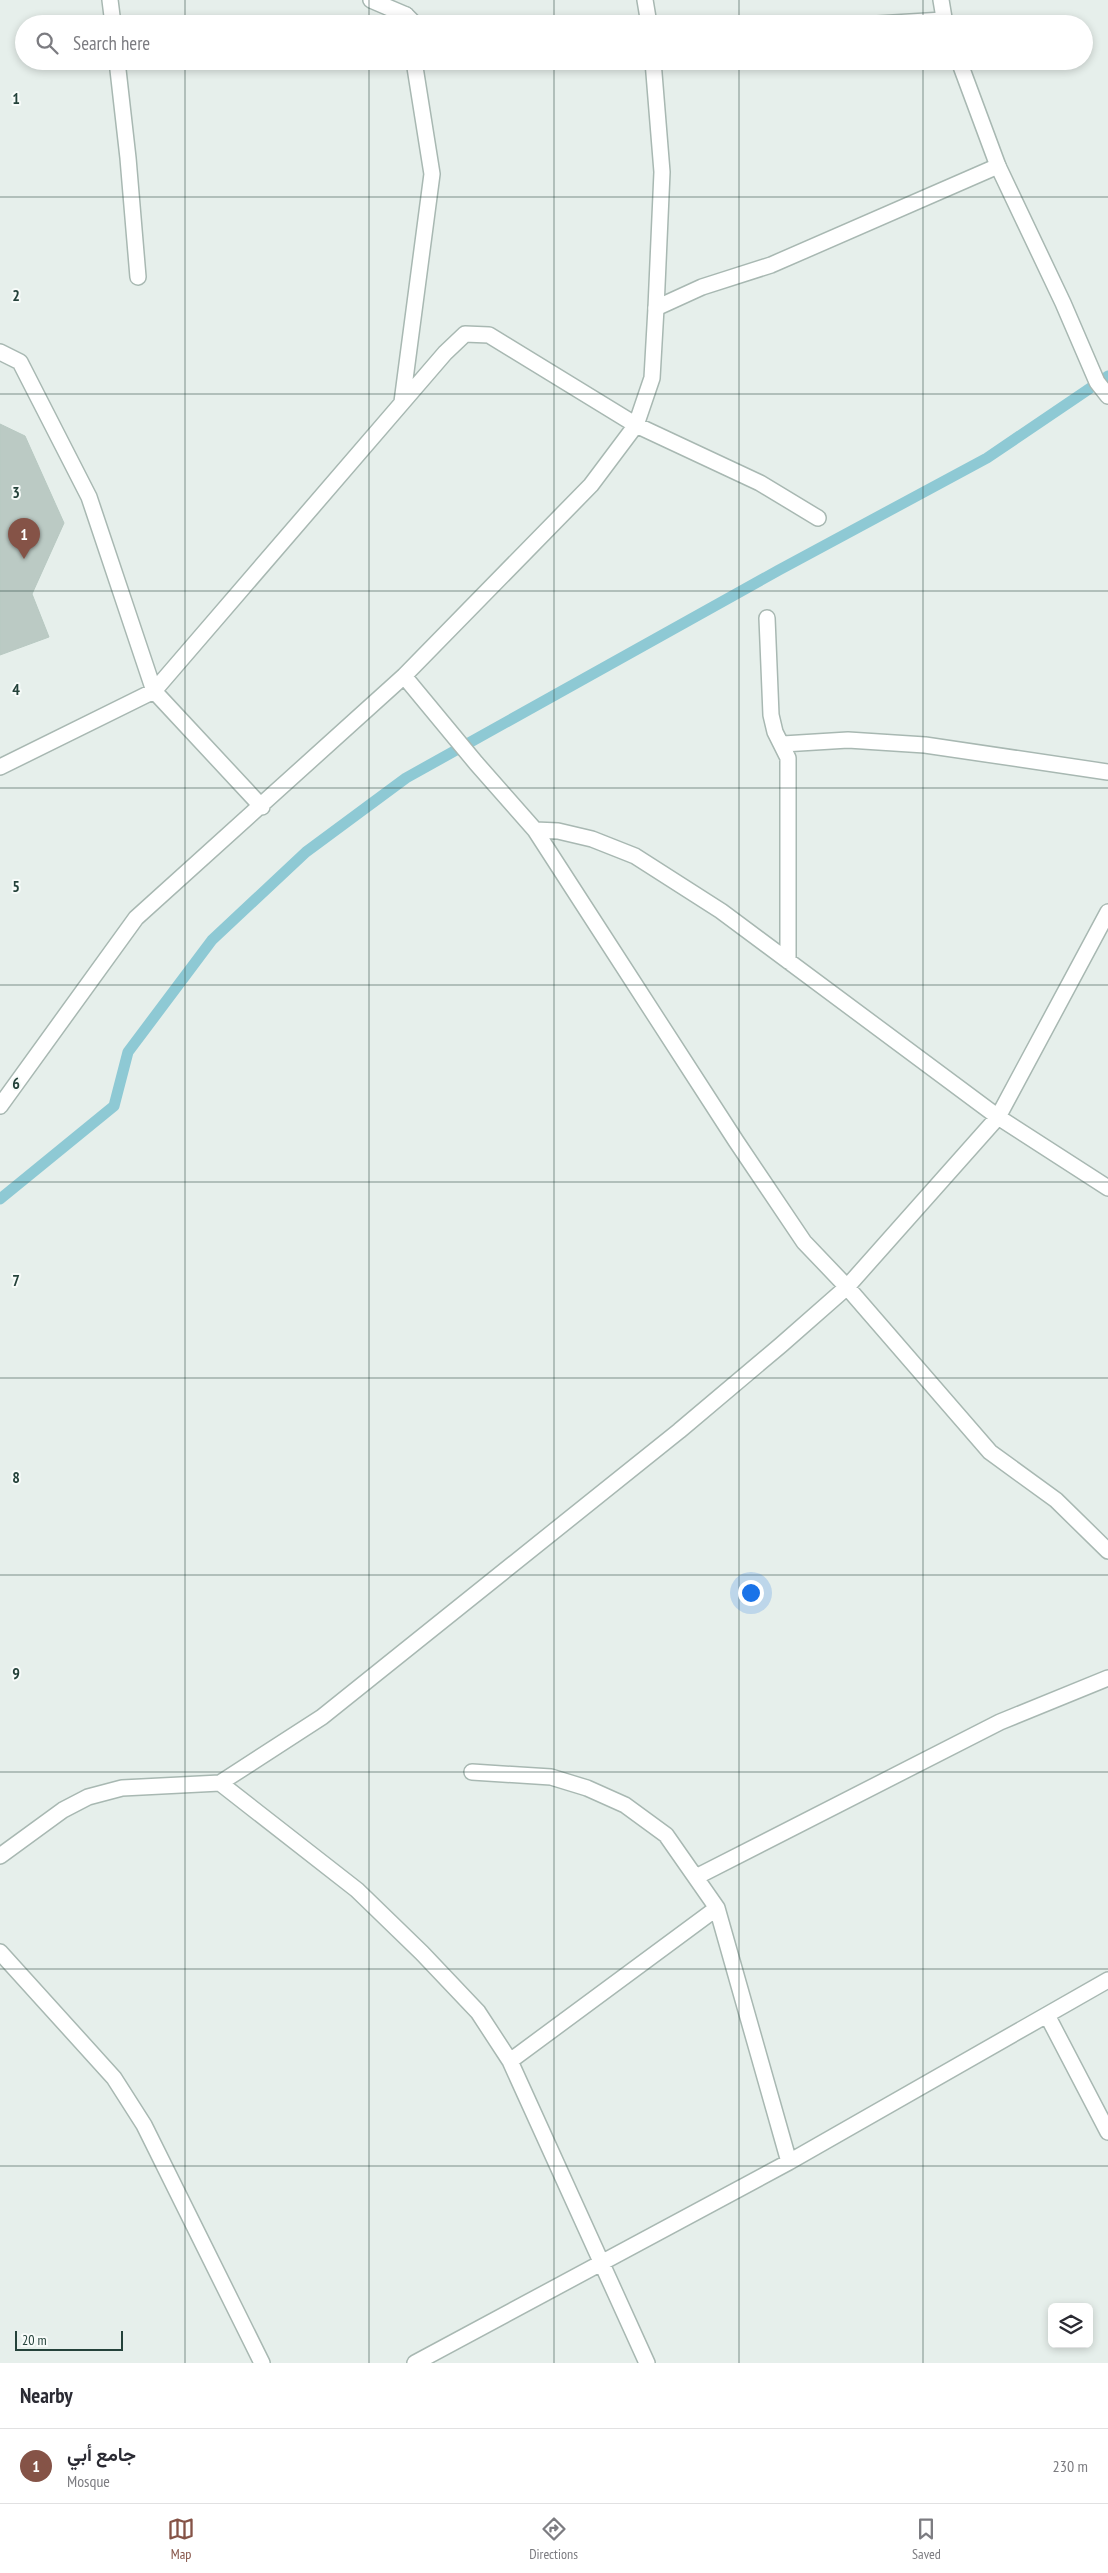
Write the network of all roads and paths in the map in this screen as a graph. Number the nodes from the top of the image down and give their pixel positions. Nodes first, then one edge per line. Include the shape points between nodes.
1 (110, 0) edge
2 (371, 0) edge
3 (645, 0) edge
4 (941, 0) edge
5 (112, 15) edge
6 (406, 15) edge
7 (648, 15) edge
8 (943, 15) edge
9 (118, 70) edge
10 (415, 70) edge
11 (654, 70) edge
12 (962, 70) edge
13 (998, 166) junction
14 (138, 277) dead end
15 (656, 308) junction
16 (0, 352) edge
17 (1108, 396) edge
18 (402, 402) junction
19 (636, 425) junction
20 (818, 518) dead end
21 (767, 618) dead end
22 (404, 676) junction
23 (154, 691) junction
24 (782, 744) junction
25 (0, 766) edge
26 (1108, 772) edge
27 (262, 807) junction
28 (535, 830) junction
29 (1108, 912) edge
30 (788, 961) junction
31 (0, 1106) edge
32 (998, 1117) junction
33 (1108, 1188) edge
34 (847, 1287) junction
35 (1108, 1551) edge
36 (1108, 1678) edge
37 (472, 1772) dead end
38 (220, 1783) junction
39 (0, 1856) edge
40 (696, 1877) junction
41 (717, 1908) junction
42 (0, 1952) edge
43 (1108, 1980) edge
44 (1047, 2015) junction
45 (510, 2061) junction
46 (1108, 2132) edge
47 (789, 2162) junction
48 (601, 2262) junction
49 (262, 2363) edge
50 (415, 2363) edge
51 (647, 2363) edge

1 - 5 street
2 - 6 street
3 - 7 street
4 - 8 street
9 - 14 street
10 - 18 street via 432,174
11 - 15 street via 662,172
12 - 13 street
13 - 15 street via 771,264 702,286
13 - 17 street via 1064,303 1097,382
15 - 19 street via 652,378
16 - 23 street via 20,362 90,497
18 - 19 street via 464,334 490,336
18 - 23 street
19 - 20 street via 760,483
19 - 22 street via 591,485
21 - 24 street via 771,716
22 - 27 street
22 - 28 street
23 - 25 street
23 - 27 street
24 - 26 street via 848,740 925,745
24 - 30 street via 788,758 790,786
27 - 31 street via 136,918
28 - 30 street via 558,831 592,839 635,856 722,911
28 - 34 street via 804,1242
29 - 32 street
30 - 32 street
32 - 33 street
32 - 34 street
34 - 35 street via 990,1452 1056,1500
34 - 38 street via 679,1431 322,1717
36 - 40 street via 1000,1722
37 - 40 street via 551,1777 588,1788 625,1805 666,1836
38 - 39 street via 122,1788 88,1796 63,1810
38 - 45 street via 357,1890 478,2012
40 - 41 street
41 - 45 street
41 - 47 street
42 - 49 street via 114,2078 144,2125
43 - 44 street
44 - 46 street
44 - 47 street
45 - 48 street
47 - 48 street
48 - 50 street
48 - 51 street

